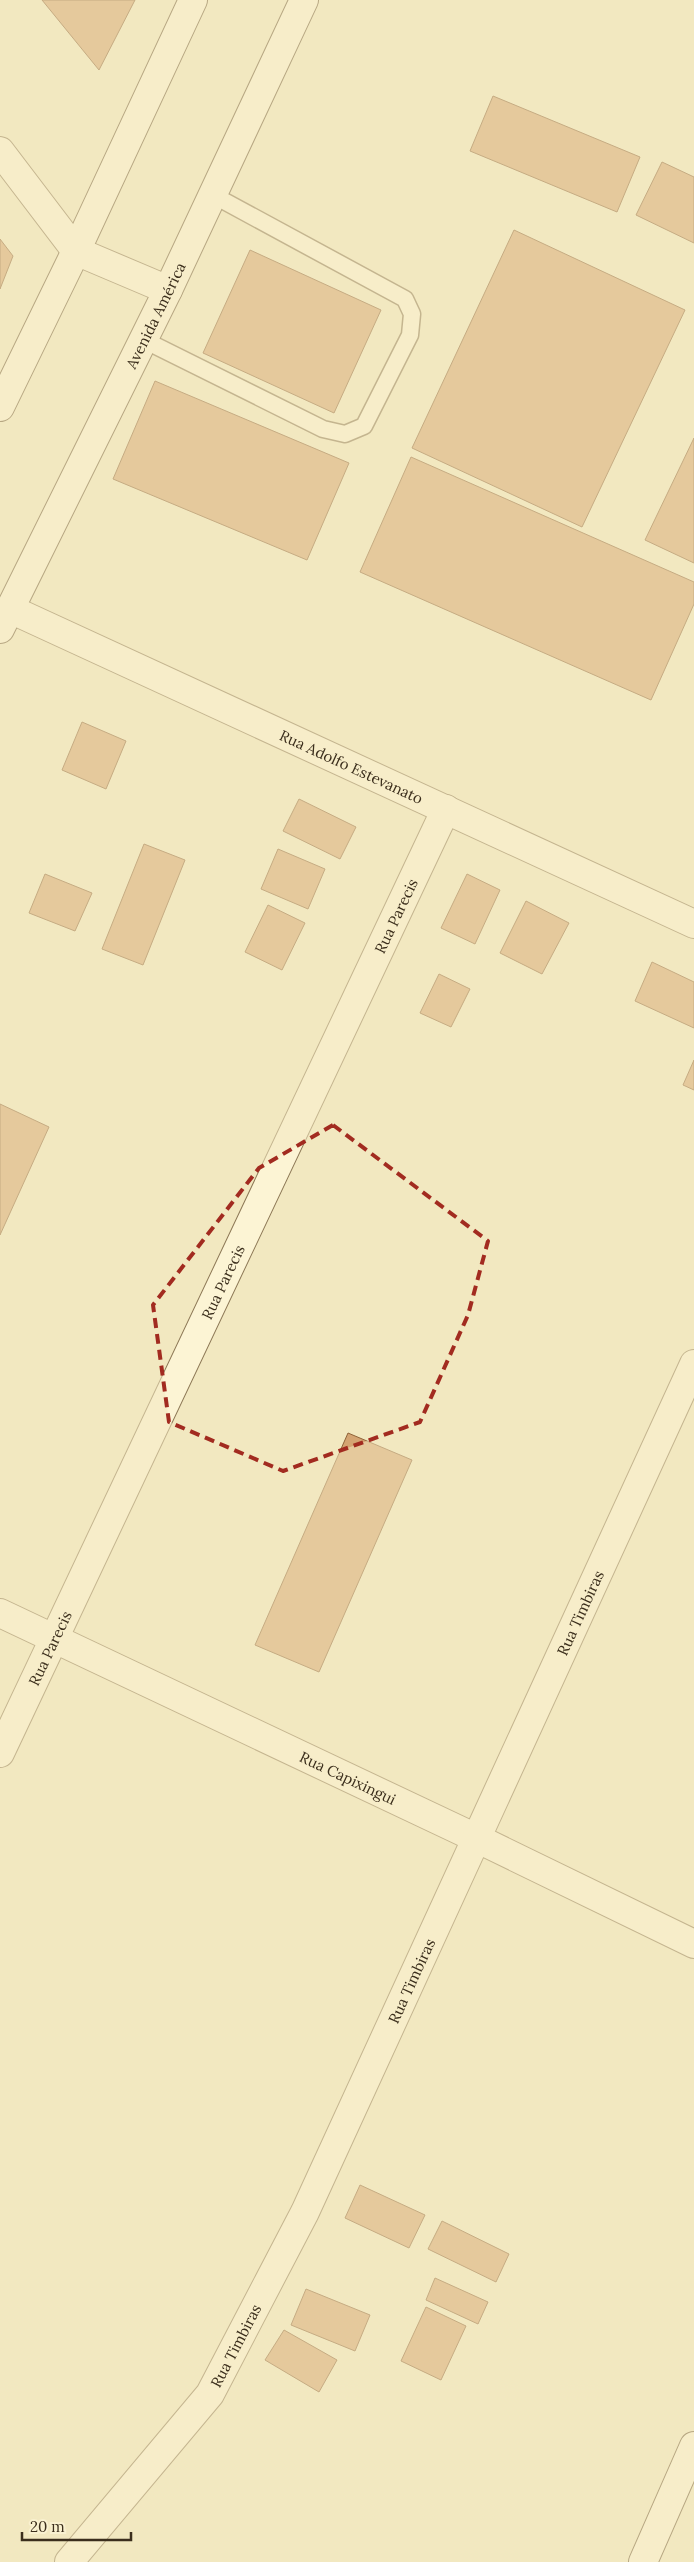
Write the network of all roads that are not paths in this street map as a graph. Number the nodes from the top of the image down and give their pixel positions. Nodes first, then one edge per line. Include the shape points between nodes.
1 (193, 0) edge
2 (304, 0) edge
3 (0, 151) edge
4 (213, 195) junction
5 (76, 251) junction
6 (168, 290) junction
7 (144, 340) junction
8 (0, 406) edge
9 (5, 619) edge
10 (446, 809) junction
11 (694, 924) edge
12 (694, 1364) edge
13 (0, 1613) edge
14 (54, 1638) junction
15 (0, 1753) edge
16 (476, 1838) junction
17 (694, 1944) edge
18 (694, 2446) edge
19 (69, 2562) edge
20 (642, 2562) edge

1 - 5 street
2 - 4 street, Avenida América
3 - 5 street
4 - 6 street, Avenida América
4 - 7 lane via 405,299 412,314 410,335 364,426 346,434 324,429
5 - 6 street
5 - 8 street
6 - 7 street, Avenida América
7 - 9 street, Avenida América
9 - 10 street, Rua Adolfo Estevanato
10 - 11 street, Rua Adolfo Estevanato
10 - 14 street, Rua Parecis
12 - 16 street, Rua Timbiras
13 - 14 street, Rua Capixingui
14 - 15 street, Rua Parecis
14 - 16 street, Rua Capixingui
16 - 17 street, Rua Capixingui
16 - 19 street, Rua Timbiras via 304,2212 210,2394
18 - 20 street

